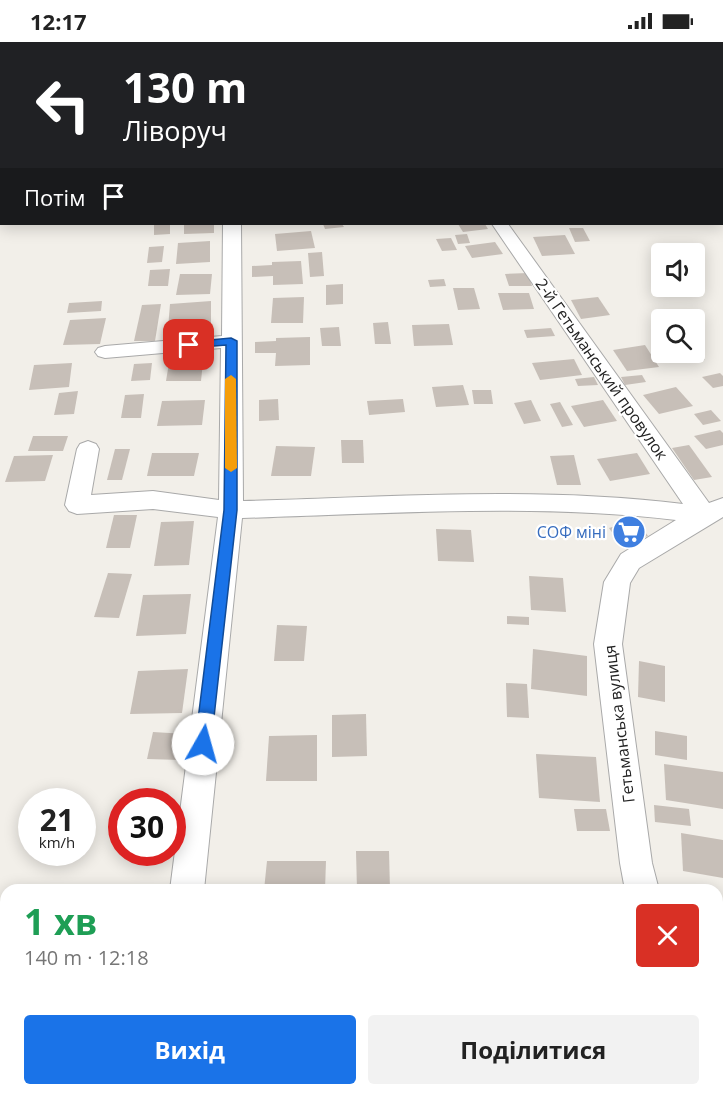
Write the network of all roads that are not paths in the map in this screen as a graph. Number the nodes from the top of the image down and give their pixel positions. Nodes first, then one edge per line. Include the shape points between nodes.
1 (232, 225) edge
2 (501, 225) edge
3 (231, 341) junction
4 (105, 352) dead end
5 (88, 449) dead end
6 (231, 510) junction
7 (714, 511) edge
8 (188, 884) edge
9 (641, 884) edge

1 - 3 street
2 - 7 street, 2-й Гетьманський провулок
3 - 4 street
3 - 6 street
5 - 6 street via 77,505 153,500
6 - 7 street via 523,502
6 - 8 street
7 - 9 street, Гетьманська вулиця via 630,561 617,582 608,644

